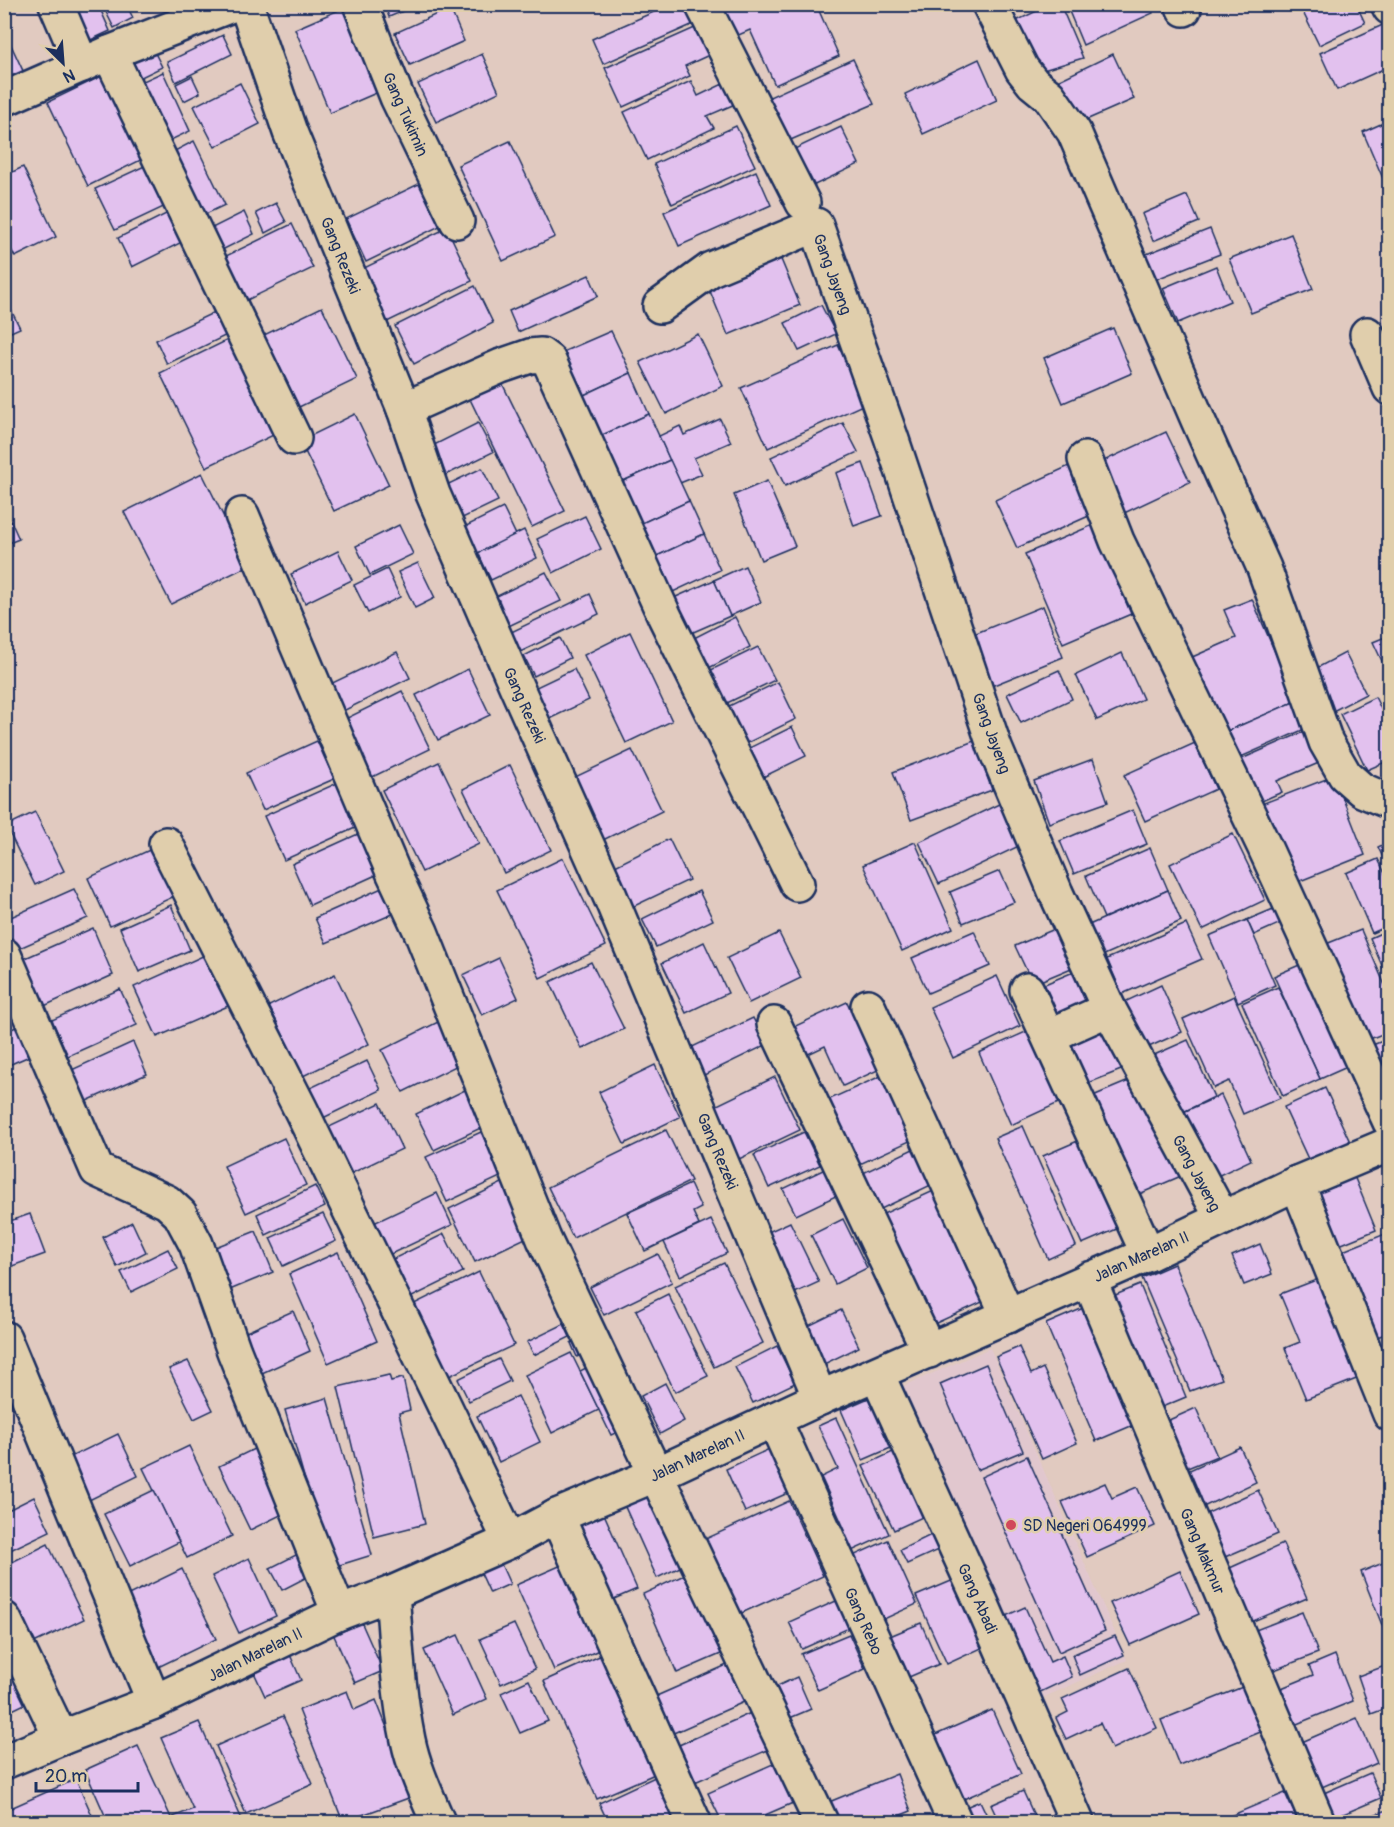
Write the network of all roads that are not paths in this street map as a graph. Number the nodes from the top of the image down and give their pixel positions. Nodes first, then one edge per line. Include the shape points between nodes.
1 (56, 4) edge
2 (234, 4) edge
3 (246, 4) edge
4 (360, 4) edge
5 (702, 4) edge
6 (988, 4) edge
7 (95, 59) junction
8 (4, 99) edge
9 (809, 214) junction
10 (457, 221) dead end
11 (660, 306) dead end
12 (1367, 334) dead end
13 (1389, 388) edge
14 (404, 409) junction
15 (294, 438) dead end
16 (1085, 459) dead end
17 (242, 514) dead end
18 (1389, 802) edge
19 (166, 844) dead end
20 (797, 884) dead end
21 (4, 955) edge
22 (1027, 990) dead end
23 (868, 1006) dead end
24 (1109, 1009) junction
25 (774, 1024) dead end
26 (1049, 1036) junction
27 (1389, 1122) edge
28 (1389, 1144) edge
29 (1297, 1183) junction
30 (1222, 1218) junction
31 (1148, 1254) junction
32 (1089, 1279) junction
33 (1008, 1316) junction
34 (4, 1338) edge
35 (935, 1359) junction
36 (877, 1374) junction
37 (820, 1398) junction
38 (1389, 1414) edge
39 (774, 1419) junction
40 (657, 1474) junction
41 (557, 1516) junction
42 (510, 1542) junction
43 (392, 1593) junction
44 (339, 1613) junction
45 (4, 1619) edge
46 (154, 1702) junction
47 (61, 1738) junction
48 (4, 1762) edge
49 (438, 1822) edge
50 (694, 1822) edge
51 (821, 1822) edge
52 (955, 1822) edge
53 (1077, 1822) edge
54 (1318, 1822) edge

1 - 7 street
2 - 7 street
3 - 14 street, Gang Rezeki via 290,132
4 - 10 street, Gang Tukimin via 397,97
5 - 9 street, Gang Jayeng
6 - 18 street via 1022,69 1049,96 1074,132 1264,568 1326,742 1345,775 1362,790
7 - 8 street
7 - 15 street
9 - 11 street via 711,269
9 - 24 street, Gang Jayeng via 891,437 995,748
12 - 13 street
14 - 20 street via 530,356 541,355 549,362 665,617
14 - 37 street, Gang Rezeki via 433,494 610,896
16 - 27 street via 1117,541 1264,846
17 - 40 street via 421,932 544,1239
19 - 42 street via 301,1110
21 - 44 street via 97,1170 167,1202 180,1214 196,1244 234,1351
22 - 26 street
23 - 33 street
24 - 26 street
24 - 30 street, Gang Jayeng
25 - 35 street
26 - 31 street
28 - 29 street, Jalan Marelan II
29 - 30 street, Jalan Marelan II
29 - 38 street
30 - 31 street, Jalan Marelan II
31 - 32 street, Jalan Marelan II
32 - 33 street, Jalan Marelan II
32 - 54 street, Gang Makmur
33 - 35 street, Jalan Marelan II
34 - 46 street
35 - 36 street, Jalan Marelan II
36 - 37 street, Jalan Marelan II
36 - 53 street, Gang Abadi
37 - 39 street, Jalan Marelan II
39 - 40 street, Jalan Marelan II
39 - 52 street, Gang Rebo
40 - 41 street, Jalan Marelan II
40 - 51 street
41 - 42 street, Jalan Marelan II
41 - 50 street
42 - 43 street, Jalan Marelan II
43 - 44 street, Jalan Marelan II
43 - 49 street via 408,1742
44 - 46 street, Jalan Marelan II
45 - 47 street
46 - 47 street, Jalan Marelan II
47 - 48 street, Jalan Marelan II

